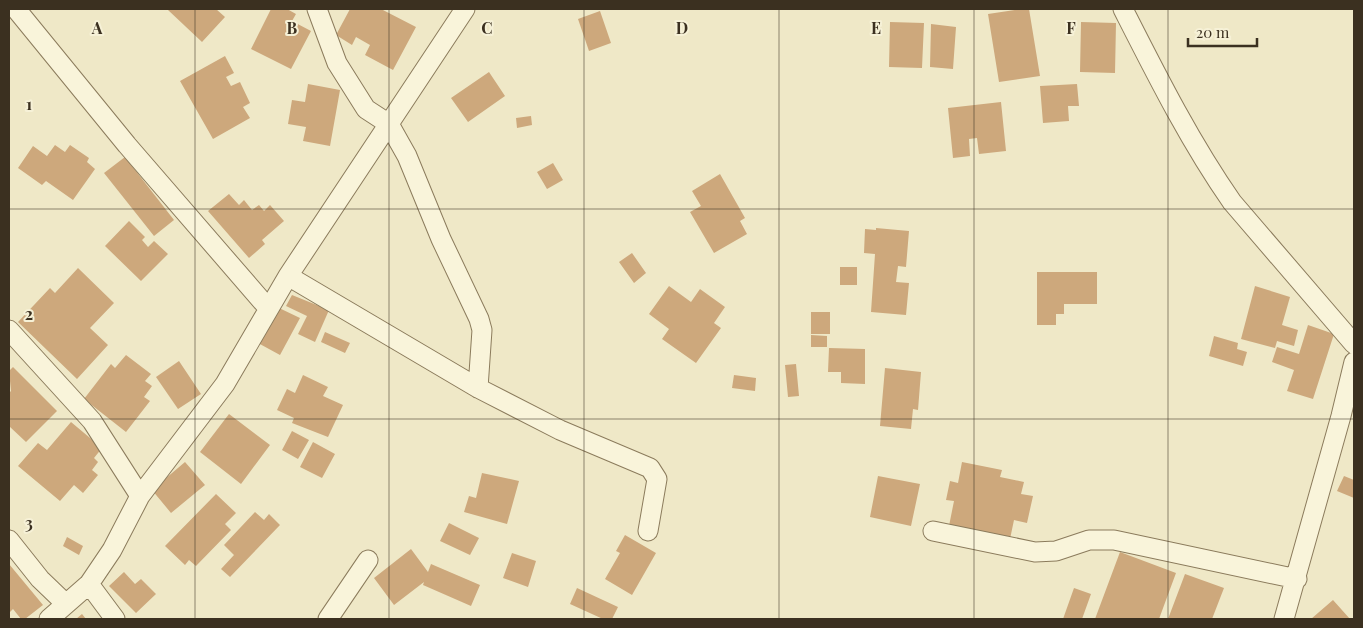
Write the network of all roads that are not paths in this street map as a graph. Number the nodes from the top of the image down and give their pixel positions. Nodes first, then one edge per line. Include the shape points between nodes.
1 (16, 9) edge
2 (317, 9) edge
3 (465, 9) edge
4 (1123, 9) edge
5 (389, 124) junction
6 (288, 276) junction
7 (268, 308) junction
8 (9, 330) edge
9 (1354, 344) edge
10 (1354, 362) edge
11 (478, 388) junction
12 (140, 496) junction
13 (648, 531) dead end
14 (933, 531) dead end
15 (9, 540) edge
16 (368, 560) dead end
17 (1297, 579) junction
18 (88, 584) junction
19 (66, 604) junction
20 (49, 619) edge
21 (115, 619) edge
22 (328, 619) edge
23 (1284, 619) edge

1 - 7 street via 127,145
2 - 5 street via 337,63 366,109
3 - 5 street
4 - 9 street via 1218,182
5 - 6 street
5 - 11 street via 407,156 479,319 482,330
6 - 7 street
6 - 11 street
7 - 12 street via 225,384
8 - 12 street via 92,421
10 - 17 street
11 - 13 street via 560,430 650,468 657,479
12 - 18 street via 112,550
14 - 17 street via 1035,552 1056,551 1089,540 1114,540
15 - 19 street via 40,579
16 - 22 street
17 - 23 street
18 - 19 street
18 - 21 street
19 - 20 street

